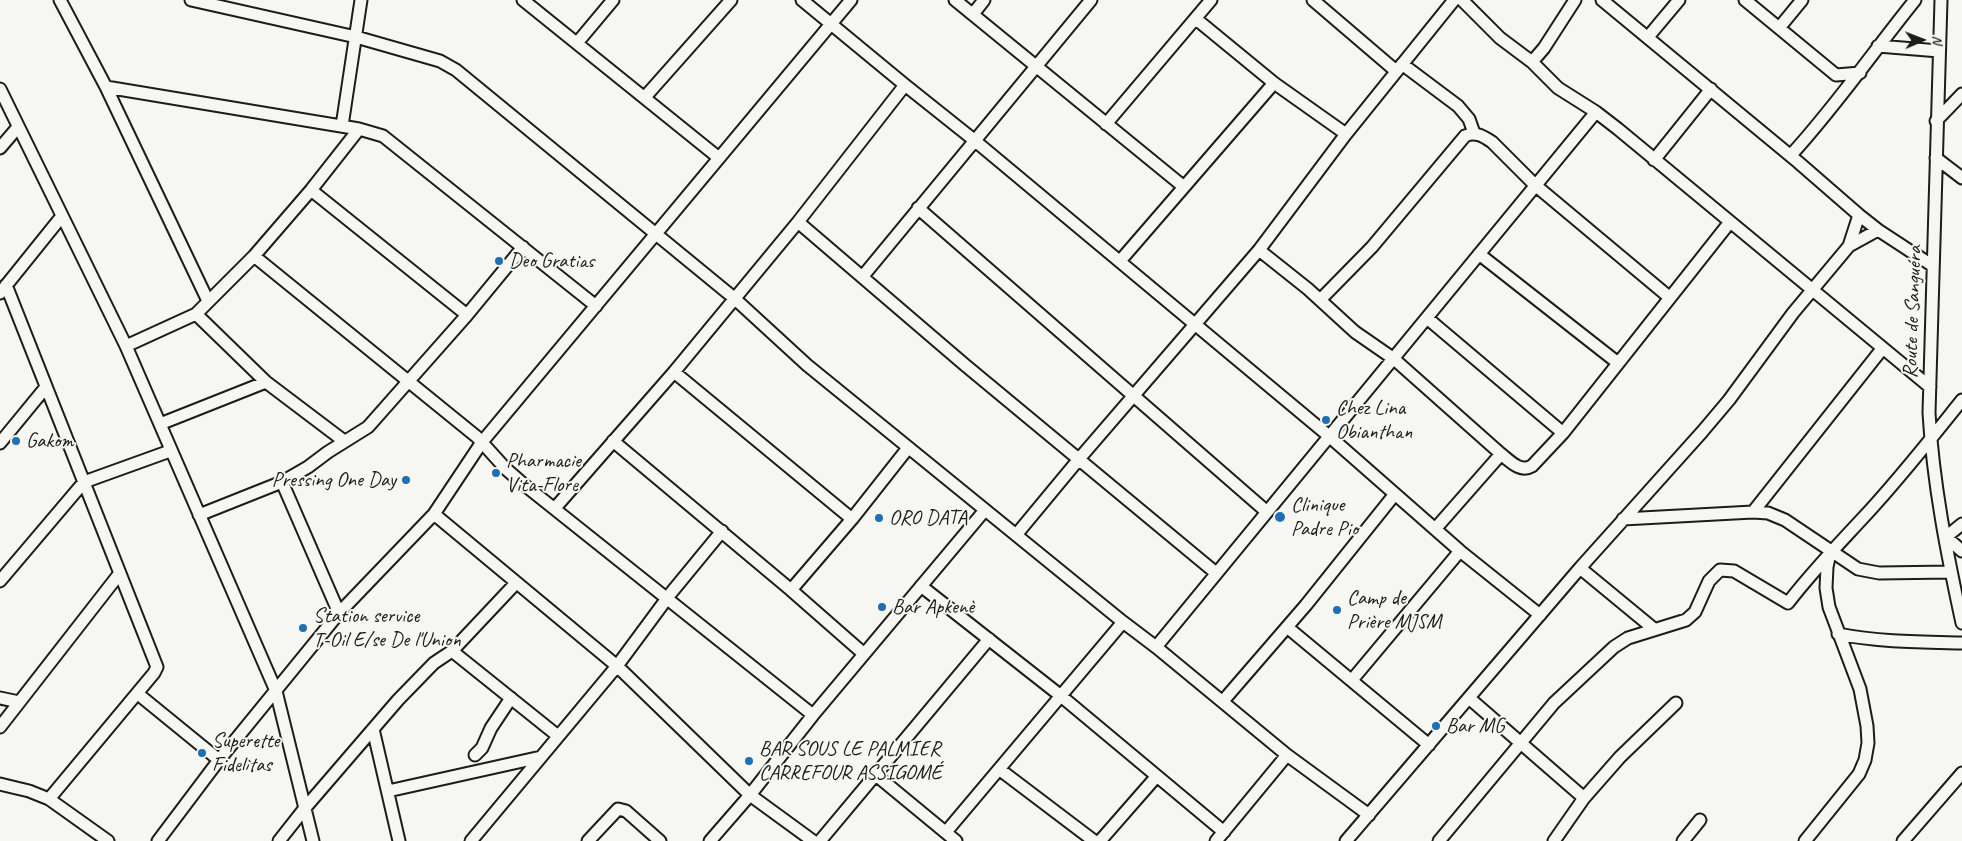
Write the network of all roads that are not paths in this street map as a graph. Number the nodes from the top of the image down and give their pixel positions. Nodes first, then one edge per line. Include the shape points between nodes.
1 (60, 0) edge
2 (191, 0) edge
3 (361, 0) edge
4 (523, 0) edge
5 (613, 0) edge
6 (731, 0) edge
7 (802, 0) edge
8 (851, 0) edge
9 (955, 0) edge
10 (984, 0) edge
11 (1091, 0) edge
12 (1212, 0) edge
13 (1313, 0) edge
14 (1454, 0) edge
15 (1462, 0) edge
16 (1575, 0) edge
17 (1602, 0) edge
18 (1679, 0) edge
19 (1745, 0) edge
20 (1802, 0) edge
21 (1915, 0) edge
22 (1941, 0) edge
23 (973, 14) junction
24 (1196, 19) junction
25 (832, 24) junction
26 (1780, 28) junction
27 (356, 37) junction
28 (1648, 37) junction
29 (577, 43) junction
30 (1878, 46) junction
31 (1939, 51) junction
32 (1532, 62) junction
33 (1036, 65) junction
34 (1399, 68) junction
35 (1860, 72) junction
36 (1836, 75) junction
37 (1274, 83) junction
38 (905, 85) junction
39 (106, 87) junction
40 (0, 89) edge
41 (1711, 90) junction
42 (1962, 94) edge
43 (645, 98) junction
44 (1837, 102) junction
45 (1596, 112) junction
46 (1936, 121) junction
47 (1106, 124) junction
48 (342, 126) junction
49 (18, 127) junction
50 (359, 129) junction
51 (1474, 133) junction
52 (1346, 134) junction
53 (974, 140) junction
54 (0, 148) edge
55 (1791, 155) junction
56 (719, 158) junction
57 (1936, 158) junction
58 (1654, 160) junction
59 (1962, 178) edge
60 (1536, 185) junction
61 (1184, 186) junction
62 (311, 190) junction
63 (918, 208) junction
64 (1859, 215) junction
65 (62, 216) junction
66 (798, 222) junction
67 (1730, 222) junction
68 (1878, 230) junction
69 (655, 233) junction
70 (1849, 246) junction
71 (523, 247) junction
72 (1259, 250) junction
73 (1479, 254) junction
74 (254, 256) junction
75 (1120, 261) junction
76 (1933, 266) junction
77 (863, 276) junction
78 (3, 289) edge
79 (1812, 291) junction
80 (1669, 297) junction
81 (734, 298) junction
82 (1320, 300) junction
83 (208, 301) junction
84 (596, 306) junction
85 (196, 314) junction
86 (467, 315) junction
87 (1427, 318) junction
88 (1194, 324) junction
89 (126, 346) junction
90 (1882, 349) junction
91 (1394, 359) junction
92 (1618, 363) junction
93 (674, 372) junction
94 (407, 381) junction
95 (266, 382) junction
96 (46, 387) junction
97 (1930, 388) junction
98 (1134, 396) junction
99 (1962, 400) edge
100 (160, 424) junction
101 (1563, 433) junction
102 (1329, 436) junction
103 (1931, 440) junction
104 (613, 441) junction
105 (344, 442) junction
106 (482, 442) junction
107 (0, 443) edge
108 (908, 448) junction
109 (170, 451) junction
110 (1501, 454) junction
111 (1079, 459) junction
112 (84, 482) junction
113 (282, 482) junction
114 (1395, 494) junction
115 (555, 508) junction
116 (985, 510) junction
117 (1267, 512) junction
118 (1754, 512) junction
119 (434, 514) junction
120 (199, 515) junction
121 (852, 519) junction
122 (1623, 519) junction
123 (1962, 524) edge
124 (1436, 528) junction
125 (722, 531) junction
126 (1016, 535) junction
127 (1946, 537) junction
128 (1460, 551) junction
129 (1831, 551) junction
130 (1962, 551) edge
131 (1580, 568) junction
132 (1951, 572) junction
133 (120, 573) junction
134 (1216, 573) junction
135 (0, 581) edge
136 (516, 583) junction
137 (921, 586) junction
138 (791, 590) junction
139 (667, 600) junction
140 (340, 614) junction
141 (1540, 615) junction
142 (1123, 622) junction
143 (1962, 623) edge
144 (1287, 627) junction
145 (1654, 629) junction
146 (1838, 634) junction
147 (989, 639) junction
148 (1962, 643) edge
149 (1156, 647) junction
150 (452, 651) junction
151 (864, 654) junction
152 (617, 666) junction
153 (1352, 680) junction
154 (276, 691) junction
155 (138, 694) junction
156 (1061, 696) junction
157 (0, 698) edge
158 (511, 698) junction
159 (1469, 698) junction
160 (1223, 701) junction
161 (19, 702) junction
162 (1676, 703) dead end
163 (814, 715) junction
164 (0, 727) edge
165 (373, 729) junction
166 (558, 736) junction
167 (1522, 743) junction
168 (1429, 745) junction
169 (1287, 755) junction
170 (475, 756) dead end
171 (542, 757) junction
172 (219, 760) junction
173 (999, 769) junction
174 (1962, 773) edge
175 (876, 775) junction
176 (1156, 777) junction
177 (0, 784) edge
178 (388, 791) junction
179 (750, 796) junction
180 (1584, 798) junction
181 (49, 799) junction
182 (305, 808) junction
183 (1369, 815) junction
184 (1700, 820) dead end
185 (946, 832) junction
186 (1224, 832) junction
187 (108, 841) edge
188 (158, 841) edge
189 (280, 841) edge
190 (313, 841) edge
191 (399, 841) edge
192 (471, 841) edge
193 (588, 841) edge
194 (660, 841) edge
195 (710, 841) edge
196 (814, 841) edge
197 (820, 841) edge
198 (956, 841) edge
199 (1094, 841) edge
200 (1100, 841) edge
201 (1216, 841) edge
202 (1346, 841) edge
203 (1439, 841) edge
204 (1554, 841) edge
205 (1683, 841) edge
206 (1805, 841) edge
207 (1904, 841) edge

1 - 39 street
2 - 27 street
3 - 27 street
4 - 29 street
5 - 29 street
6 - 43 street
7 - 25 street
8 - 25 street
9 - 23 street
10 - 23 street
11 - 33 street
12 - 24 street
13 - 34 street
14 - 34 street
15 - 32 street via 1500,38
16 - 32 street
17 - 28 street
18 - 28 street
19 - 26 street
20 - 26 street
21 - 30 street
22 - 31 street, Route de Sanguéra
23 - 33 street
24 - 37 street
24 - 47 street
25 - 38 street
25 - 56 street
26 - 36 street
27 - 48 street
27 - 69 street via 448,64
28 - 41 street
29 - 43 street
30 - 31 street
30 - 35 street
31 - 46 street, Route de Sanguéra
32 - 45 street via 1558,88
33 - 47 street
33 - 53 street
34 - 51 street via 1458,106
34 - 52 street
35 - 36 street
35 - 44 street
36 - 44 street
37 - 52 street
37 - 61 street
38 - 53 street
38 - 66 street
39 - 48 street
39 - 83 street
40 - 49 street
41 - 55 street
41 - 58 street
42 - 46 street
43 - 56 street
44 - 55 street
45 - 58 street
45 - 60 street
46 - 57 street, Route de Sanguéra
47 - 61 street
48 - 50 street
49 - 54 street
49 - 65 street
50 - 62 street
50 - 71 street via 383,136
51 - 60 street via 1492,142
51 - 82 street via 1465,136 1372,248
52 - 72 street
53 - 63 street
53 - 75 street
55 - 64 street
56 - 69 street
57 - 59 street
57 - 76 street, Route de Sanguéra
58 - 67 street
60 - 73 street
60 - 80 street
61 - 75 street
62 - 74 street
62 - 86 street
63 - 77 street
63 - 98 street
64 - 68 street
64 - 70 street
65 - 78 street
65 - 89 street
66 - 77 street
66 - 81 street
67 - 79 street
67 - 80 street
68 - 70 street
68 - 76 street
69 - 81 street
69 - 84 street
70 - 79 street
71 - 84 street
71 - 86 street
72 - 82 street
72 - 88 street
73 - 87 street
73 - 92 street
74 - 83 street
74 - 94 street
75 - 88 street
76 - 97 street, Route de Sanguéra
77 - 111 street
78 - 96 street
79 - 90 street
79 - 122 street via 1729,400
80 - 92 street
81 - 93 street
81 - 108 street via 807,365
82 - 91 street via 1355,332
83 - 85 street
84 - 106 street
85 - 89 street
85 - 95 street
86 - 94 street
87 - 91 street
87 - 101 street
88 - 98 street
88 - 102 street
89 - 100 street
90 - 97 street
90 - 118 street
91 - 102 street
91 - 110 street
92 - 101 street
93 - 104 street
93 - 121 street
94 - 105 street via 368,427
94 - 106 street
95 - 100 street
95 - 105 street
96 - 107 street
96 - 112 street
97 - 103 street, Route de Sanguéra
98 - 111 street
98 - 117 street
99 - 103 street
100 - 109 street
101 - 110 street via 1529,468 1516,466
102 - 114 street
102 - 117 street
103 - 127 street, Route de Sanguéra
103 - 129 street
104 - 115 street
104 - 125 street
105 - 113 street
106 - 115 street via 506,469
106 - 119 street
108 - 116 street
108 - 121 street
109 - 112 street
109 - 120 street
110 - 124 street
111 - 126 street
111 - 134 street
112 - 133 street
112 - 135 street
113 - 120 street
113 - 140 street
114 - 124 street
114 - 144 street
115 - 139 street
116 - 126 street
116 - 137 street
117 - 134 street
118 - 122 street
118 - 129 street via 1768,513 1785,520
119 - 136 street
119 - 140 street
120 - 154 street
121 - 138 street
122 - 131 street
123 - 127 street
124 - 128 street
125 - 138 street
125 - 139 street
126 - 142 street
127 - 130 street
127 - 132 street, Route de Sanguéra
128 - 141 street
128 - 153 street
129 - 132 street via 1868,572
129 - 145 street via 1788,603 1734,571 1720,570 1709,581 1695,612 1686,620
129 - 146 street via 1826,588
131 - 141 street
131 - 145 street
132 - 143 street, Route de Sanguéra
133 - 155 street via 157,667
133 - 161 street
134 - 149 street
136 - 150 street
136 - 152 street
137 - 147 street
137 - 151 street
138 - 151 street
139 - 152 street
139 - 163 street
140 - 154 street
141 - 159 street
142 - 149 street
142 - 156 street
144 - 153 street
144 - 160 street
145 - 167 street via 1628,638 1614,648 1554,704
146 - 148 street via 1893,641
146 - 206 street via 1864,704 1868,734 1865,760 1858,774
147 - 156 street
147 - 175 street
149 - 160 street
150 - 158 street
150 - 165 street via 434,663
151 - 163 street
152 - 166 street
152 - 179 street
153 - 168 street
154 - 172 street
154 - 182 street
155 - 172 street
155 - 181 street
156 - 173 street
156 - 176 street
157 - 161 street
158 - 166 street
158 - 170 street
159 - 167 street
159 - 168 street
160 - 169 street
161 - 164 street
162 - 180 street via 1640,736
163 - 179 street
165 - 178 street
165 - 182 street
166 - 171 street
167 - 180 street
167 - 203 street
168 - 183 street
169 - 183 street
169 - 186 street
171 - 178 street
171 - 192 street
172 - 188 street
173 - 185 street
173 - 199 street
174 - 207 street
175 - 185 street
175 - 197 street
176 - 186 street
176 - 200 street
177 - 181 street
178 - 191 street
179 - 195 street
179 - 196 street
180 - 204 street
181 - 187 street
182 - 189 street
182 - 190 street
183 - 202 street
184 - 205 street
185 - 198 street
186 - 201 street
193 - 194 street via 618,809

